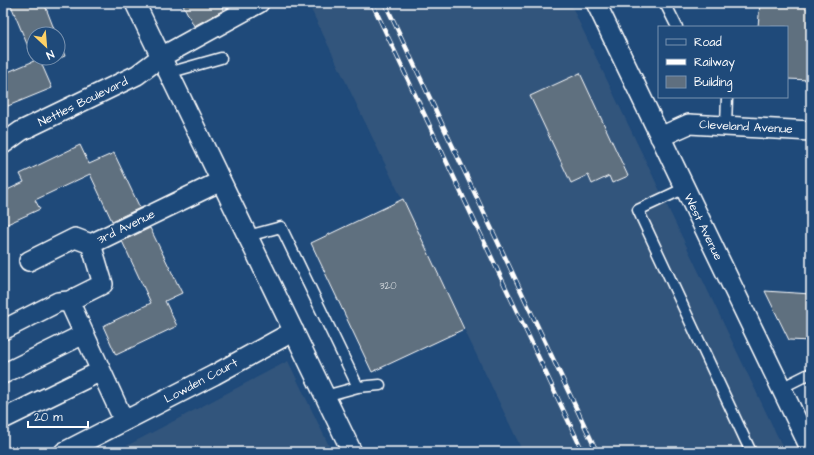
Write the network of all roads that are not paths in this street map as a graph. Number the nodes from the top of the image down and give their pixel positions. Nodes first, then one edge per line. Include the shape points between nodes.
1 (135, 3) edge
2 (259, 3) edge
3 (596, 3) edge
4 (665, 3) edge
5 (233, 9) edge
6 (676, 26) edge
7 (221, 58) dead end
8 (164, 65) junction
9 (728, 98) edge
10 (726, 126) junction
11 (811, 131) edge
12 (660, 137) junction
13 (3, 144) edge
14 (221, 181) junction
15 (685, 188) junction
16 (248, 236) junction
17 (91, 244) junction
18 (29, 261) dead end
19 (69, 302) junction
20 (3, 330) edge
21 (294, 331) junction
22 (84, 334) junction
23 (101, 371) junction
24 (811, 373) edge
25 (3, 374) edge
26 (380, 385) dead end
27 (358, 387) junction
28 (781, 388) junction
29 (326, 396) junction
30 (3, 420) edge
31 (124, 421) junction
32 (811, 450) edge
33 (64, 452) edge
34 (352, 452) edge
35 (751, 452) edge

1 - 8 street
2 - 5 street, Nettles Boulevard
3 - 12 street, West Avenue
4 - 6 lane
5 - 8 street, Nettles Boulevard
7 - 8 lane
8 - 13 street, Nettles Boulevard via 137,75 21,132
8 - 14 street
9 - 10 lane
10 - 11 street, Cleveland Avenue
10 - 12 street, Cleveland Avenue via 689,124
12 - 15 street, West Avenue
14 - 16 street
14 - 17 street, 3rd Avenue
15 - 28 street, West Avenue
15 - 35 lane via 638,210
16 - 21 street
16 - 27 lane via 281,227
17 - 18 street via 75,238
17 - 19 street, 3rd Avenue via 103,284
19 - 20 street via 58,302
19 - 22 street
21 - 29 street
21 - 31 street, Lowden Court
22 - 23 street
22 - 25 street
23 - 30 street
23 - 31 street
24 - 28 lane
26 - 27 lane
27 - 29 lane
28 - 32 street, West Avenue
29 - 34 street
31 - 33 street, Lowden Court

